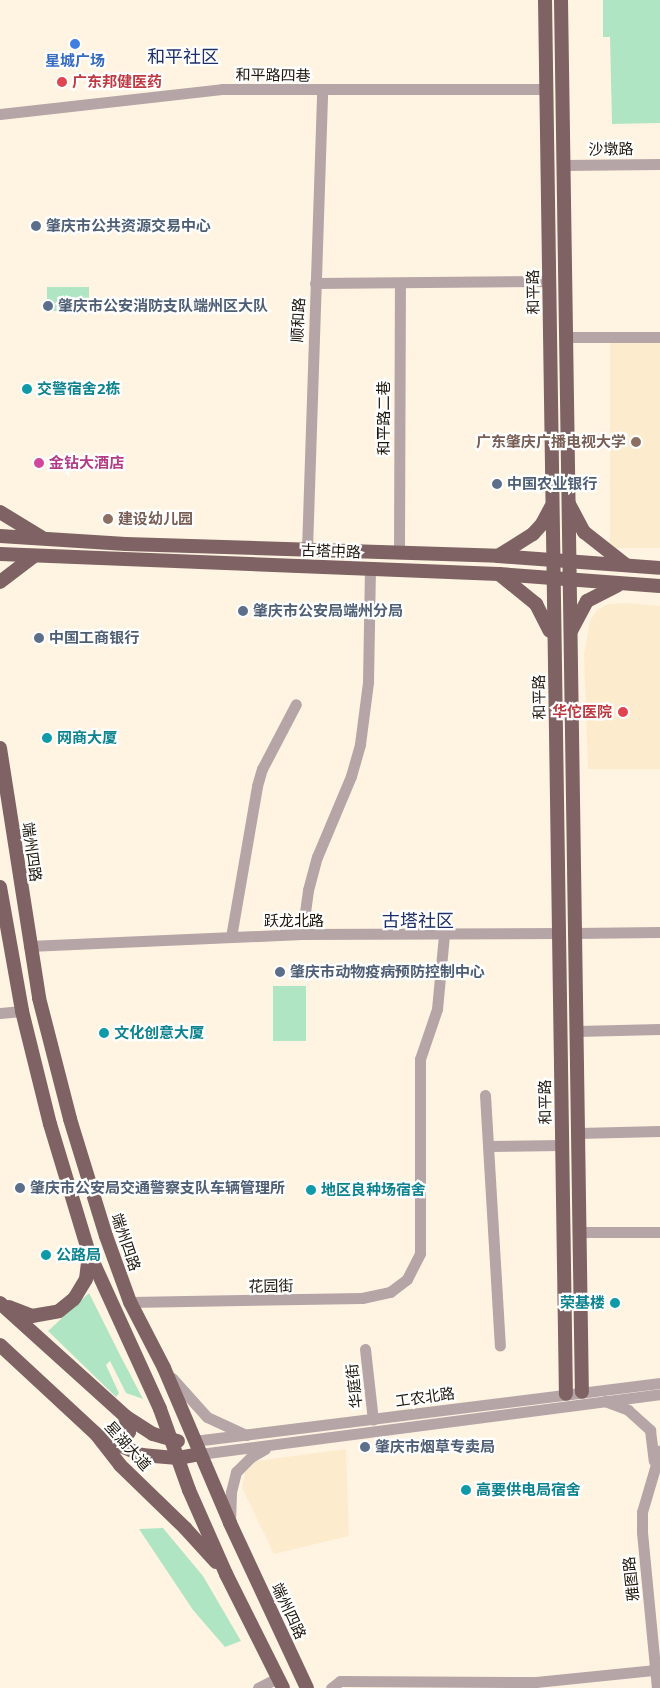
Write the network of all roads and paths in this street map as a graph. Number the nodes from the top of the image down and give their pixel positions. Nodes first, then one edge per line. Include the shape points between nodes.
1 (545, 0) edge
2 (560, 0) edge
3 (546, 89) junction
4 (322, 91) junction
5 (0, 114) edge
6 (660, 164) edge
7 (563, 165) junction
8 (549, 281) junction
9 (315, 283) junction
10 (400, 283) junction
11 (565, 337) junction
12 (660, 337) edge
13 (567, 501) junction
14 (552, 503) junction
15 (0, 512) edge
16 (0, 536) edge
17 (43, 539) junction
18 (126, 544) junction
19 (307, 549) junction
20 (399, 553) junction
21 (0, 554) edge
22 (34, 556) junction
23 (498, 556) junction
24 (126, 560) junction
25 (552, 560) junction
26 (567, 561) junction
27 (627, 566) junction
28 (660, 568) edge
29 (370, 569) junction
30 (499, 574) junction
31 (552, 578) junction
32 (568, 580) junction
33 (0, 582) edge
34 (622, 584) junction
35 (660, 586) edge
36 (568, 644) junction
37 (554, 645) junction
38 (296, 704) dead end
39 (0, 748) edge
40 (5, 817) edge
41 (0, 887) edge
42 (660, 932) edge
43 (560, 933) junction
44 (575, 933) junction
45 (302, 934) junction
46 (444, 936) junction
47 (231, 937) junction
48 (29, 946) junction
49 (22, 1011) junction
50 (0, 1013) edge
51 (660, 1029) edge
52 (576, 1031) junction
53 (485, 1095) dead end
54 (660, 1131) edge
55 (578, 1133) junction
56 (562, 1145) junction
57 (488, 1146) junction
58 (580, 1232) junction
59 (660, 1232) edge
60 (89, 1253) junction
61 (130, 1302) junction
62 (0, 1303) edge
63 (148, 1338) junction
64 (0, 1345) edge
65 (500, 1346) dead end
66 (131, 1347) junction
67 (365, 1349) dead end
68 (164, 1368) junction
69 (660, 1383) edge
70 (582, 1392) junction
71 (566, 1394) junction
72 (660, 1394) edge
73 (602, 1400) junction
74 (125, 1416) junction
75 (373, 1420) junction
76 (248, 1436) junction
77 (102, 1438) junction
78 (172, 1441) junction
79 (194, 1441) junction
80 (271, 1446) junction
81 (660, 1451) edge
82 (200, 1454) junction
83 (178, 1458) junction
84 (654, 1468) junction
85 (230, 1523) junction
86 (208, 1534) junction
87 (226, 1574) junction
88 (655, 1670) junction
89 (281, 1683) edge
90 (523, 1685) edge
91 (434, 1686) edge
92 (258, 1688) edge
93 (307, 1688) edge
94 (331, 1688) edge
95 (657, 1688) edge

1 - 3 main road, 和平路
2 - 7 main road, 和平路
3 - 4 street, 和平路四巷
3 - 8 main road, 和平路
4 - 5 street, 和平路四巷 via 222,89
4 - 9 street, 顺和路
6 - 7 street, 沙墩路
7 - 11 main road, 和平路
8 - 10 street
8 - 14 main road, 和平路
9 - 10 street
9 - 19 street, 顺和路
10 - 20 street, 和平路二巷
11 - 12 street
11 - 13 main road, 和平路
13 - 26 main road, 和平路
13 - 27 main road via 584,532
14 - 23 main road via 533,534
14 - 25 main road, 和平路
15 - 17 main road
16 - 17 main road, 古塔中路
17 - 18 main road, 古塔中路
18 - 19 main road, 古塔中路
18 - 24 main road
19 - 20 main road, 古塔中路
20 - 23 main road, 古塔中路
21 - 22 main road, 古塔中路
22 - 24 main road, 古塔中路
22 - 33 main road
23 - 25 main road, 古塔中路
24 - 29 main road, 古塔中路
25 - 26 main road, 古塔中路
25 - 31 main road, 和平路
26 - 27 main road, 古塔中路
26 - 32 main road, 和平路
27 - 28 main road, 古塔中路
29 - 30 main road, 古塔中路
29 - 45 street via 368,682 360,744 351,776 317,858 308,890
30 - 31 main road, 古塔中路
30 - 37 main road via 542,612
31 - 32 main road, 古塔中路
31 - 37 main road, 和平路
32 - 34 main road, 古塔中路
32 - 36 main road, 和平路
34 - 35 main road, 古塔中路
34 - 36 main road via 587,601 574,622
36 - 44 main road, 和平路
37 - 43 main road, 和平路
38 - 47 street via 262,769 257,786
39 - 40 main road, 端州四路
40 - 48 main road, 端州四路
41 - 49 main road
42 - 44 street
43 - 46 street, 跃龙北路
43 - 56 main road, 和平路
44 - 52 main road, 和平路
45 - 46 street, 跃龙北路
45 - 47 street, 跃龙北路
46 - 61 street, 花园街 via 437,1009 420,1059 420,1253 407,1279 390,1292 362,1298
47 - 48 street, 跃龙北路
48 - 61 main road, 端州四路 via 70,1119
49 - 50 street
49 - 60 main road via 50,1124
51 - 52 street
52 - 55 main road, 和平路
53 - 57 street
54 - 55 street
55 - 58 main road, 和平路
56 - 57 street
56 - 71 main road, 和平路
57 - 65 street
58 - 59 street
58 - 70 main road, 和平路
60 - 62 main road via 86,1279 74,1299 59,1311 32,1316
60 - 66 main road
61 - 63 main road, 端州四路
62 - 74 main road, 星湖大道
63 - 66 main road
63 - 68 main road, 端州四路
64 - 77 main road, 星湖大道
66 - 78 main road
67 - 75 street, 华庭街
68 - 76 street via 196,1409
68 - 79 main road, 端州四路
69 - 70 street, 工农北路
70 - 71 street, 工农北路
71 - 75 street, 工农北路
72 - 73 street, 工农北路
73 - 80 street, 工农北路
73 - 84 street via 628,1410 650,1430
74 - 77 main road via 129,1432 123,1440
74 - 78 main road, 星湖大道 via 153,1434
75 - 76 street, 工农北路
76 - 79 street, 工农北路
77 - 83 main road via 130,1452
77 - 87 main road, 星湖大道 via 120,1465 185,1528
78 - 79 main road, 星湖大道
78 - 83 main road
79 - 82 main road, 端州四路
80 - 82 street, 工农北路
80 - 85 street via 251,1457 236,1472 231,1492
81 - 84 street, 雅图路
82 - 83 main road
82 - 85 main road, 端州四路
83 - 86 main road
84 - 88 street, 雅图路 via 642,1512 642,1532
85 - 86 main road
85 - 93 main road, 端州四路
86 - 87 main road
87 - 89 main road
88 - 90 street
88 - 95 street, 雅图路
89 - 92 street
90 - 91 street
91 - 94 street via 340,1681

